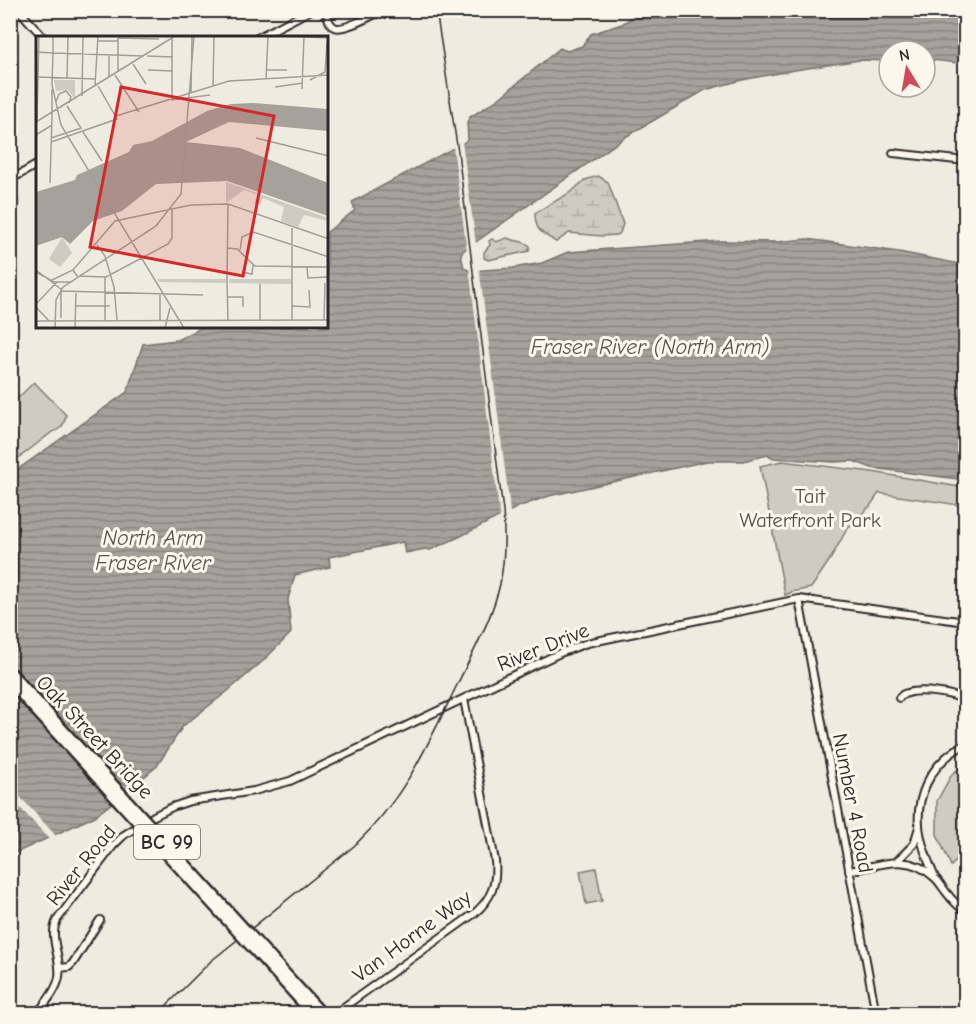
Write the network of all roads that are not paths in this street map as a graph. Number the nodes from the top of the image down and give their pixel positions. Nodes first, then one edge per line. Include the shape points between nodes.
1 (19, 10) edge
2 (311, 10) edge
3 (326, 10) edge
4 (384, 10) edge
5 (42, 36) edge
6 (260, 36) edge
7 (893, 153) dead end
8 (966, 161) edge
9 (36, 165) edge
10 (10, 180) edge
11 (10, 194) edge
12 (11, 209) edge
13 (799, 599) junction
14 (966, 622) edge
15 (10, 672) edge
16 (10, 682) edge
17 (899, 698) dead end
18 (464, 699) junction
19 (966, 702) edge
20 (966, 744) edge
21 (154, 816) joint
22 (918, 824) junction
23 (897, 861) junction
24 (849, 871) junction
25 (935, 878) junction
26 (966, 912) edge
27 (100, 920) dead end
28 (59, 968) junction
29 (39, 1010) edge
30 (50, 1014) edge
31 (313, 1014) edge
32 (322, 1014) edge
33 (334, 1014) edge
34 (876, 1014) edge

1 - 5 street
2 - 6 street
3 - 4 street via 335,28
7 - 8 street
9 - 10 street
11 - 12 street via 14,203
13 - 14 street, River Drive
13 - 18 street, River Drive via 580,645
13 - 24 street, Number 4 Road
15 - 32 highway, Oak Street Bridge / BC 99, bridge
16 - 31 highway, Oak Street Bridge / BC 99, bridge
17 - 19 street via 914,691 951,694
18 - 21 street, River Drive via 290,781 190,801
18 - 33 street, Van Horne Way via 495,861 494,888 475,914
20 - 22 street via 945,758 927,782
21 - 28 street, River Road via 112,846 57,920 53,932
22 - 23 street via 914,844
22 - 25 street
23 - 24 street
23 - 25 street
24 - 34 street, Number 4 Road
25 - 26 street
27 - 28 street via 73,963
28 - 29 street, River Road via 57,984
29 - 30 street

